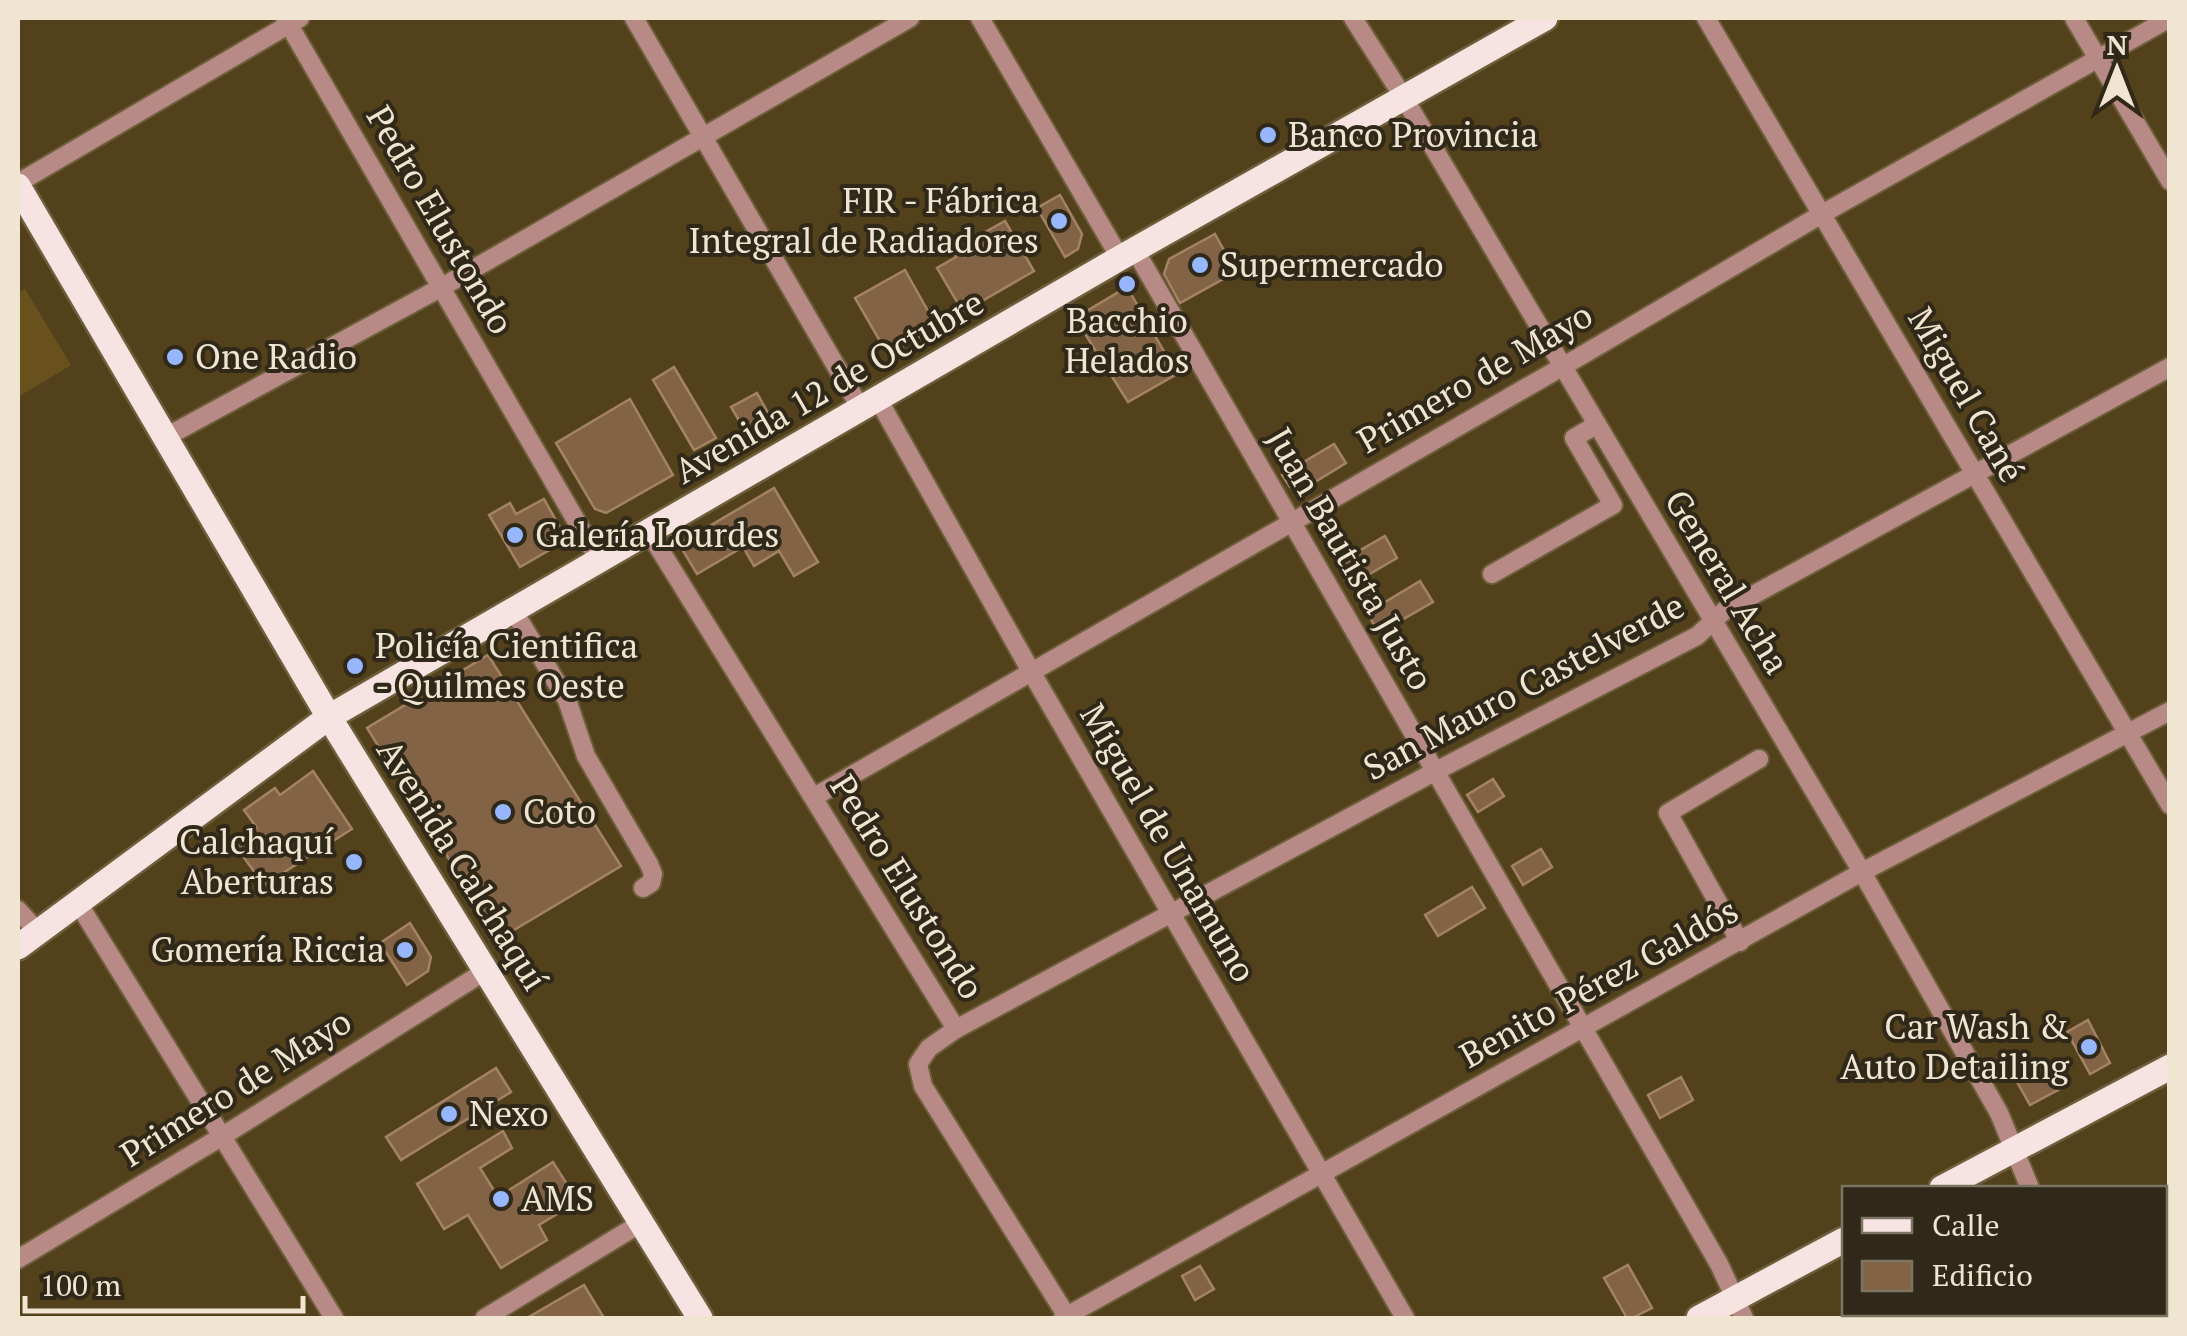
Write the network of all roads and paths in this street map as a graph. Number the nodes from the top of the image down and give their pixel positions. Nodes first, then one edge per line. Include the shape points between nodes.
1 (634, 18) edge
2 (910, 18) edge
3 (980, 18) edge
4 (1354, 18) edge
5 (1546, 18) edge
6 (1706, 18) edge
7 (2074, 18) edge
8 (2170, 18) edge
9 (291, 20) edge
10 (2098, 57) junction
11 (1404, 98) junction
12 (703, 136) junction
13 (2170, 181) edge
14 (18, 184) edge
15 (1822, 214) junction
16 (1128, 254) junction
17 (442, 287) junction
18 (1562, 367) junction
19 (2170, 367) edge
20 (869, 404) junction
21 (1596, 425) junction
22 (164, 438) junction
23 (1975, 474) junction
24 (1290, 521) junction
25 (649, 532) junction
26 (600, 560) junction
27 (1492, 574) dead end
28 (513, 610) junction
29 (1712, 623) junction
30 (1032, 672) junction
31 (2170, 710) edge
32 (329, 717) junction
33 (2127, 733) junction
34 (1758, 759) dead end
35 (1436, 771) junction
36 (814, 797) junction
37 (2170, 805) edge
38 (1862, 872) junction
39 (643, 888) dead end
40 (78, 903) junction
41 (18, 910) edge
42 (1170, 912) junction
43 (28, 940) edge
44 (1740, 942) junction
45 (487, 970) junction
46 (956, 1028) junction
47 (1584, 1029) junction
48 (2170, 1067) edge
49 (222, 1137) junction
50 (2015, 1150) junction
51 (1323, 1174) junction
52 (1946, 1186) edge
53 (2029, 1186) edge
54 (641, 1222) junction
55 (1842, 1241) edge
56 (18, 1259) edge
57 (1740, 1308) edge
58 (334, 1318) edge
59 (485, 1318) edge
60 (700, 1318) edge
61 (1066, 1318) edge
62 (1405, 1318) edge
63 (1699, 1318) edge

1 - 12 street, Miguel de Unamuno
2 - 12 street
3 - 16 street, Juan Bautista Justo
4 - 11 street, General Acha
5 - 11 main road, Avenida 12 de Octubre
6 - 15 street, Miguel Cané
7 - 10 street
8 - 10 street, Primero de Mayo
9 - 14 street
9 - 17 street, Pedro Elustondo
10 - 13 street
10 - 15 street, Primero de Mayo
11 - 16 main road, Avenida 12 de Octubre
11 - 18 street, General Acha
12 - 17 street
12 - 20 street, Miguel de Unamuno
14 - 22 main road, Avenida Calchaquí
15 - 18 street, Primero de Mayo
15 - 23 street, Miguel Cané
16 - 20 main road, Avenida 12 de Octubre
16 - 24 street, Juan Bautista Justo
17 - 22 street
17 - 26 street, Pedro Elustondo
18 - 21 street, General Acha
18 - 24 street, Primero de Mayo
19 - 23 street, San Mauro Castelverde
20 - 25 main road, Avenida 12 de Octubre
20 - 30 street, Miguel de Unamuno
21 - 27 street via 1574,438 1613,505
21 - 29 street, General Acha
22 - 32 main road, Avenida Calchaquí
23 - 29 street, San Mauro Castelverde
23 - 33 street, Miguel Cané
24 - 30 street, Primero de Mayo
24 - 35 street, Juan Bautista Justo
25 - 26 main road, Avenida 12 de Octubre
25 - 36 street, Pedro Elustondo
26 - 28 main road, Avenida 12 de Octubre
28 - 32 main road, Avenida 12 de Octubre
28 - 39 street via 567,700 586,756 650,864 651,883
29 - 35 street, San Mauro Castelverde
29 - 38 street, General Acha
30 - 36 street, Primero de Mayo
30 - 42 street, Miguel de Unamuno
31 - 33 street, Benito Pérez Galdós
32 - 40 main road, Avenida 12 de Octubre
32 - 45 main road, Avenida Calchaquí
33 - 37 street, Miguel Cané
33 - 38 street, Benito Pérez Galdós
34 - 44 street via 1668,812
35 - 42 street, San Mauro Castelverde
35 - 47 street, Juan Bautista Justo
36 - 46 street, Pedro Elustondo
38 - 44 street, Benito Pérez Galdós
38 - 50 street, General Acha
40 - 43 main road, Avenida 12 de Octubre
40 - 49 street
41 - 43 street
42 - 46 street, San Mauro Castelverde
42 - 51 street, Miguel de Unamuno
44 - 47 street, Benito Pérez Galdós
45 - 49 street, Primero de Mayo
45 - 54 main road, Avenida Calchaquí
46 - 61 street, Pedro Elustondo via 921,1056 918,1076
47 - 51 street, Benito Pérez Galdós
47 - 57 street, Juan Bautista Justo
48 - 50 main road
49 - 56 street, Primero de Mayo
49 - 58 street
50 - 52 main road
50 - 53 street, General Acha
51 - 61 street, Benito Pérez Galdós
51 - 62 street, Miguel de Unamuno
54 - 59 street
54 - 60 main road, Avenida Calchaquí
55 - 57 main road
57 - 63 main road

